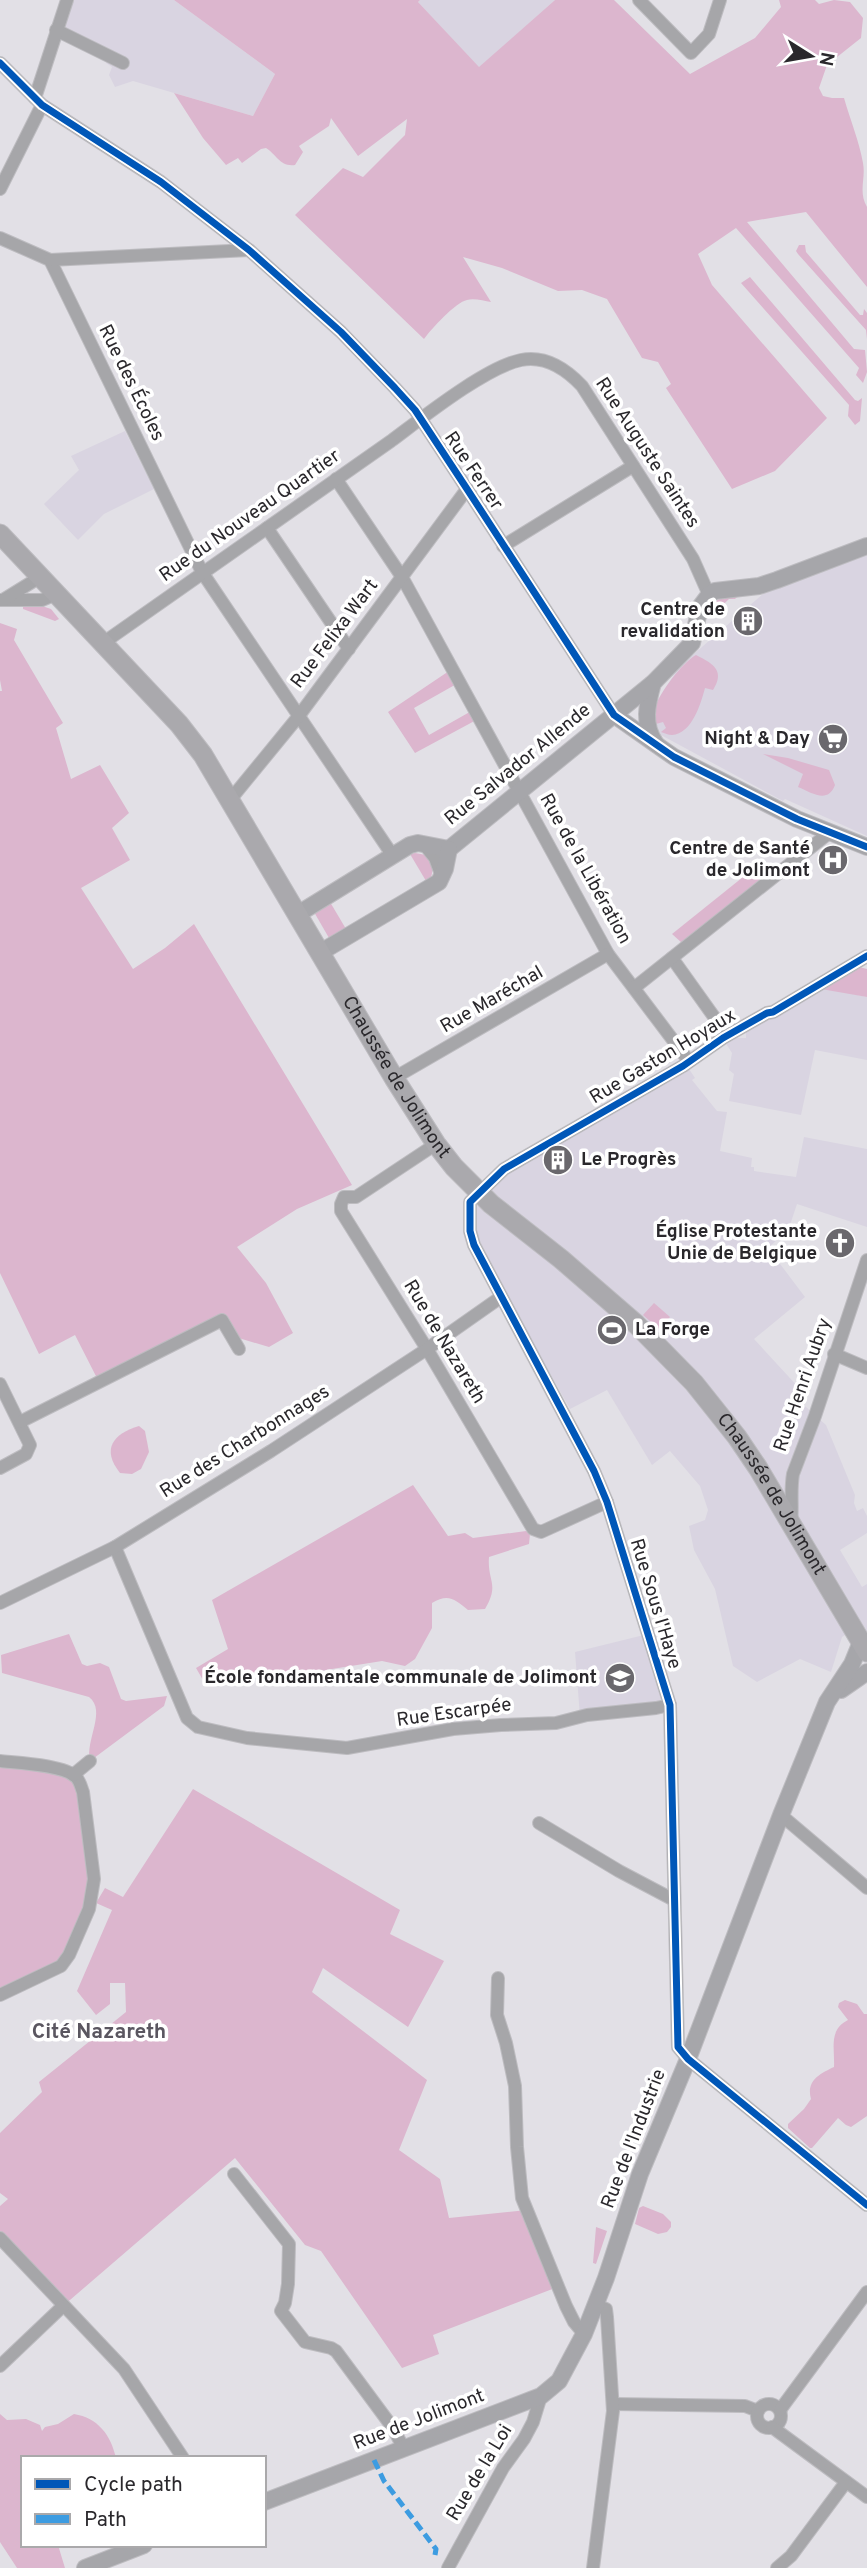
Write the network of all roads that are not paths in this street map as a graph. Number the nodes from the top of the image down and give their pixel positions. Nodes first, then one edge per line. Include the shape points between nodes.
1 (67, 0) edge
2 (639, 0) edge
3 (720, 0) edge
4 (56, 30) junction
5 (123, 63) dead end
6 (0, 64) edge
7 (39, 101) junction
8 (0, 189) edge
9 (0, 238) edge
10 (249, 250) junction
11 (50, 260) junction
12 (420, 420) junction
13 (634, 466) junction
14 (336, 479) junction
15 (467, 489) junction
16 (267, 528) junction
17 (0, 534) edge
18 (503, 546) junction
19 (867, 546) edge
20 (202, 572) junction
21 (40, 576) junction
22 (402, 577) junction
23 (56, 594) junction
24 (709, 595) junction
25 (2, 600) edge
26 (103, 643) junction
27 (349, 649) junction
28 (653, 683) junction
29 (614, 715) junction
30 (298, 716) junction
31 (659, 749) junction
32 (520, 792) junction
33 (230, 800) junction
34 (829, 833) junction
35 (423, 844) junction
36 (867, 847) edge
37 (449, 849) junction
38 (393, 856) junction
39 (442, 877) junction
40 (298, 914) junction
41 (321, 951) junction
42 (608, 954) junction
43 (867, 956) edge
44 (672, 958) junction
45 (634, 988) junction
46 (727, 1035) junction
47 (688, 1060) junction
48 (394, 1078) junction
49 (436, 1144) junction
50 (479, 1192) junction
51 (867, 1260) edge
52 (501, 1297) junction
53 (239, 1349) dead end
54 (427, 1349) junction
55 (834, 1354) junction
56 (867, 1368) edge
57 (0, 1384) edge
58 (20, 1422) junction
59 (0, 1468) edge
60 (607, 1502) junction
61 (791, 1524) junction
62 (115, 1547) junction
63 (0, 1603) edge
64 (864, 1647) edge
65 (867, 1672) edge
66 (867, 1683) edge
67 (832, 1698) junction
68 (670, 1704) junction
69 (0, 1761) edge
70 (90, 1761) dead end
71 (73, 1775) junction
72 (781, 1815) junction
73 (539, 1823) dead end
74 (867, 1888) edge
75 (674, 1900) junction
76 (498, 1978) dead end
77 (0, 1995) edge
78 (688, 2059) junction
79 (234, 2174) dead end
80 (867, 2205) edge
81 (0, 2238) edge
82 (867, 2292) edge
83 (596, 2305) junction
84 (64, 2306) junction
85 (584, 2334) junction
86 (572, 2357) joint
87 (0, 2366) edge
88 (541, 2396) junction
89 (613, 2404) junction
90 (779, 2410) junction
91 (758, 2411) junction
92 (772, 2427) junction
93 (404, 2449) junction
94 (182, 2456) edge
95 (846, 2482) junction
96 (867, 2497) edge
97 (266, 2501) edge
98 (139, 2547) edge
99 (85, 2568) edge
100 (448, 2568) edge
101 (593, 2568) edge
102 (777, 2568) edge

1 - 4 street
2 - 3 street via 691,53 709,34
4 - 5 street
4 - 7 street
6 - 7 street, Rue Ferrer
7 - 8 street
7 - 10 street, Rue Ferrer via 161,183
9 - 11 street
10 - 11 street
10 - 12 street, Rue Ferrer via 341,332
11 - 20 street, Rue des Écoles
12 - 13 street, Rue Auguste Saintes via 493,370 537,359 572,376
12 - 14 street, Rue du Nouveau Quartier
12 - 15 street, Rue Ferrer
13 - 18 street
13 - 24 street, Rue Auguste Saintes via 693,559
14 - 16 street, Rue du Nouveau Quartier
14 - 22 street, Rue de la Libération
15 - 18 street, Rue Ferrer
15 - 22 street, Rue Felixa Wart
16 - 20 street, Rue du Nouveau Quartier
16 - 27 street
17 - 21 main road, Chaussée de Jolimont
18 - 29 street, Rue Ferrer
19 - 24 street via 768,583
20 - 26 street, Rue du Nouveau Quartier
20 - 30 street, Rue des Écoles
21 - 23 main road, Chaussée de Jolimont
21 - 25 street
22 - 27 street, Rue Felixa Wart
22 - 32 street, Rue de la Libération
23 - 25 street via 42,600
23 - 26 main road, Chaussée de Jolimont
24 - 28 street, Rue Salvador Allende via 700,607 692,643
26 - 33 main road, Chaussée de Jolimont via 179,724
27 - 30 street, Rue Felixa Wart
28 - 29 street, Rue Salvador Allende
28 - 31 street via 646,708 647,727
29 - 31 street, Rue Ferrer
29 - 32 street, Rue Salvador Allende
30 - 33 street, Rue Felixa Wart
30 - 38 street, Rue des Écoles
31 - 34 street, Rue Ferrer
32 - 37 street, Rue Salvador Allende
32 - 42 street, Rue de la Libération
33 - 40 main road, Chaussée de Jolimont
34 - 36 street, Rue Ferrer
34 - 44 street
35 - 37 street
35 - 38 street via 410,845
35 - 39 street
37 - 39 street
38 - 40 street
39 - 41 street
40 - 41 main road, Chaussée de Jolimont
41 - 48 main road, Chaussée de Jolimont
42 - 45 street, Rue de la Libération
42 - 48 street, Rue Maréchal
43 - 46 street, Rue Gaston Hoyaux
44 - 45 street
44 - 46 street, Rue Gaston Hoyaux
45 - 47 street, Rue de la Libération
46 - 47 street, Rue Gaston Hoyaux
47 - 50 street, Rue Gaston Hoyaux via 504,1168
48 - 49 main road, Chaussée de Jolimont
49 - 50 main road, Chaussée de Jolimont
49 - 54 street, Rue de Nazareth via 356,1197 344,1198 341,1205 341,1212
50 - 52 street, Rue Sous l'Haye via 470,1202 470,1231
50 - 61 main road, Chaussée de Jolimont via 611,1302 675,1363 737,1437
51 - 55 street, Rue Henri Aubry
52 - 54 street, Rue des Charbonnages
52 - 60 street, Rue Sous l'Haye
53 - 58 street via 220,1315
54 - 60 street, Rue de Nazareth via 536,1532
54 - 62 street, Rue des Charbonnages
55 - 56 street
55 - 61 street, Rue Henri Aubry via 793,1474
57 - 58 street
58 - 59 street via 30,1442 29,1451
60 - 68 street, Rue Sous l'Haye
61 - 64 main road, Chaussée de Jolimont
62 - 63 street, Rue des Charbonnages
62 - 68 street, Rue Escarpée via 187,1718 198,1727 261,1740 356,1747 453,1729 556,1723
64 - 67 street, Rue de l'Industrie
65 - 67 street
66 - 67 street
67 - 72 street, Rue de l'Industrie
68 - 75 street, Rue Sous l'Haye
69 - 71 street
70 - 71 street
71 - 77 street via 83,1792 94,1879 92,1902 61,1966
72 - 74 street
72 - 78 street, Rue de l'Industrie
73 - 75 street
75 - 78 street, Rue Sous l'Haye via 677,2043
76 - 85 street via 497,2015 515,2086 522,2198 566,2306
78 - 80 street
78 - 83 street, Rue de l'Industrie via 640,2174
79 - 93 street via 289,2244 288,2284 281,2311 305,2342 336,2351
81 - 84 street
82 - 90 street
83 - 85 street, Rue de l'Industrie
83 - 89 street via 606,2309
84 - 87 street
84 - 94 street via 124,2369
85 - 86 street, Rue de l'Industrie
86 - 88 street, Rue de Jolimont via 559,2381
88 - 93 street, Rue de Jolimont
88 - 100 street, Rue de la Loi via 524,2439
89 - 91 street via 745,2406
89 - 101 street
90 - 91 street via 770,2404
90 - 92 street via 780,2419
91 - 92 street via 759,2423
92 - 95 street
93 - 97 street, Rue de Jolimont
95 - 96 street
95 - 102 street
98 - 99 street

